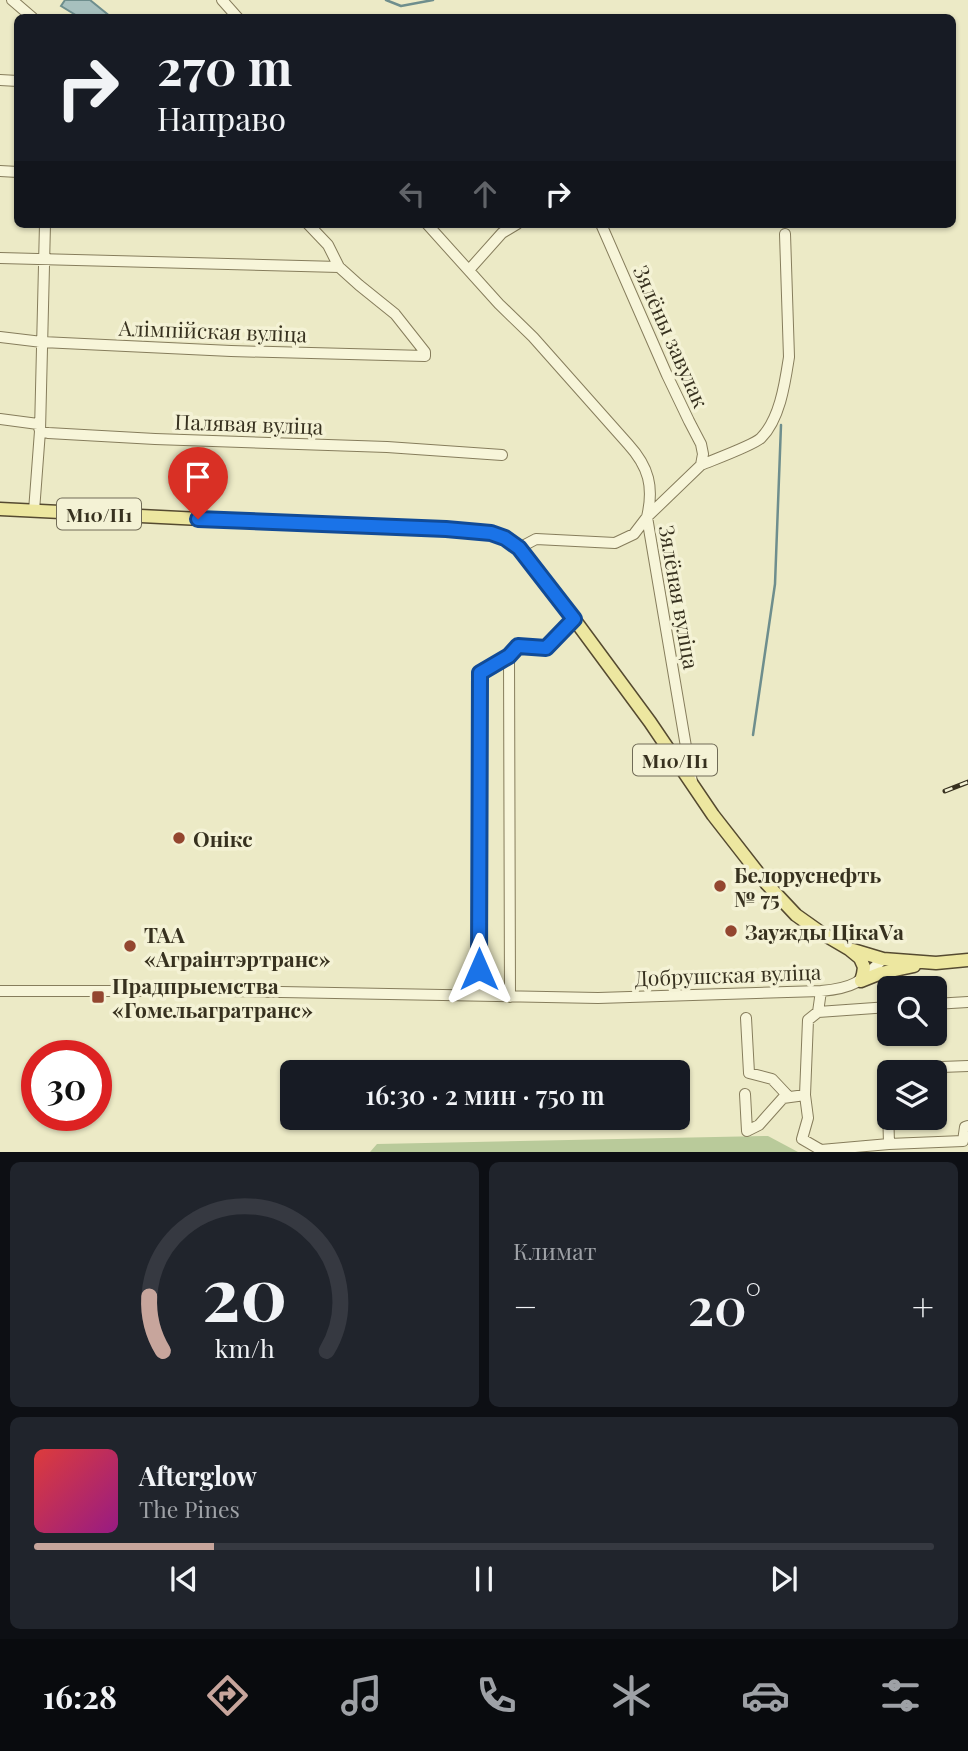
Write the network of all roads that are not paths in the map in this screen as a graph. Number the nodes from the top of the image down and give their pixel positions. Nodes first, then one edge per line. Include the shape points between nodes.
1 (12, 0) edge
2 (222, 0) edge
3 (28, 14) edge
4 (234, 14) edge
5 (45, 228) edge
6 (312, 228) edge
7 (431, 228) edge
8 (510, 228) edge
9 (603, 228) edge
10 (785, 234) dead end
11 (0, 258) edge
12 (43, 259) junction
13 (340, 267) junction
14 (469, 270) junction
15 (0, 337) edge
16 (41, 342) junction
17 (0, 419) edge
18 (40, 430) junction
19 (502, 455) dead end
20 (701, 465) junction
21 (0, 509) edge
22 (34, 511) junction
23 (647, 517) junction
24 (519, 548) junction
25 (574, 619) junction
26 (509, 656) junction
27 (693, 787) junction
28 (849, 949) junction
29 (883, 959) junction
30 (968, 960) edge
31 (936, 963) junction
32 (861, 981) junction
33 (821, 990) junction
34 (0, 991) edge
35 (479, 996) junction
36 (510, 998) junction
37 (968, 1002) edge
38 (947, 1003) edge
39 (877, 1008) edge
40 (818, 1013) junction
41 (746, 1018) dead end
42 (968, 1066) edge
43 (745, 1094) dead end
44 (805, 1096) junction
45 (789, 1097) junction
46 (968, 1126) edge
47 (889, 1144) junction

1 - 3 street
2 - 4 street
5 - 12 street
6 - 13 street
7 - 14 street, Зялёная вуліца
8 - 14 street
9 - 20 street, Зялёны завулак via 701,444
10 - 20 street via 789,357 778,413 760,440
11 - 12 street
12 - 13 street
12 - 16 street
13 - 16 street, Алімпійская вуліца via 395,314 425,356
14 - 23 street, Зялёная вуліца via 634,450 650,481
15 - 16 street, Алімпійская вуліца
16 - 18 street
17 - 18 street, Палявая вуліца via 38,424
18 - 19 street, Палявая вуліца
18 - 22 street
20 - 23 street
21 - 22 main road, М10/П1
22 - 24 main road, М10/П1 via 446,529 491,533
23 - 24 street via 634,534 615,543 536,539
23 - 27 street, Зялёная вуліца
24 - 25 main road, М10/П1
25 - 26 street via 546,648 518,646
25 - 27 main road, М10/П1
26 - 35 street via 480,673
26 - 36 street
27 - 28 main road, М10/П1 via 784,904
28 - 29 main road, М10/П1
28 - 32 main road via 864,967
29 - 31 main road, М10/П1
29 - 32 street
30 - 31 main road, М10/П1
31 - 32 main road
32 - 33 street, Добрушская вуліца
33 - 36 street, Добрушская вуліца
33 - 40 street
34 - 35 street, Добрушская вуліца
35 - 36 street, Добрушская вуліца
37 - 38 street
39 - 40 street
40 - 44 street via 808,1020
41 - 45 street via 749,1073 772,1079
42 - 47 street via 887,1069
43 - 45 street via 747,1131
44 - 45 street
44 - 47 street via 808,1118 802,1139 821,1150
46 - 47 street via 963,1141

